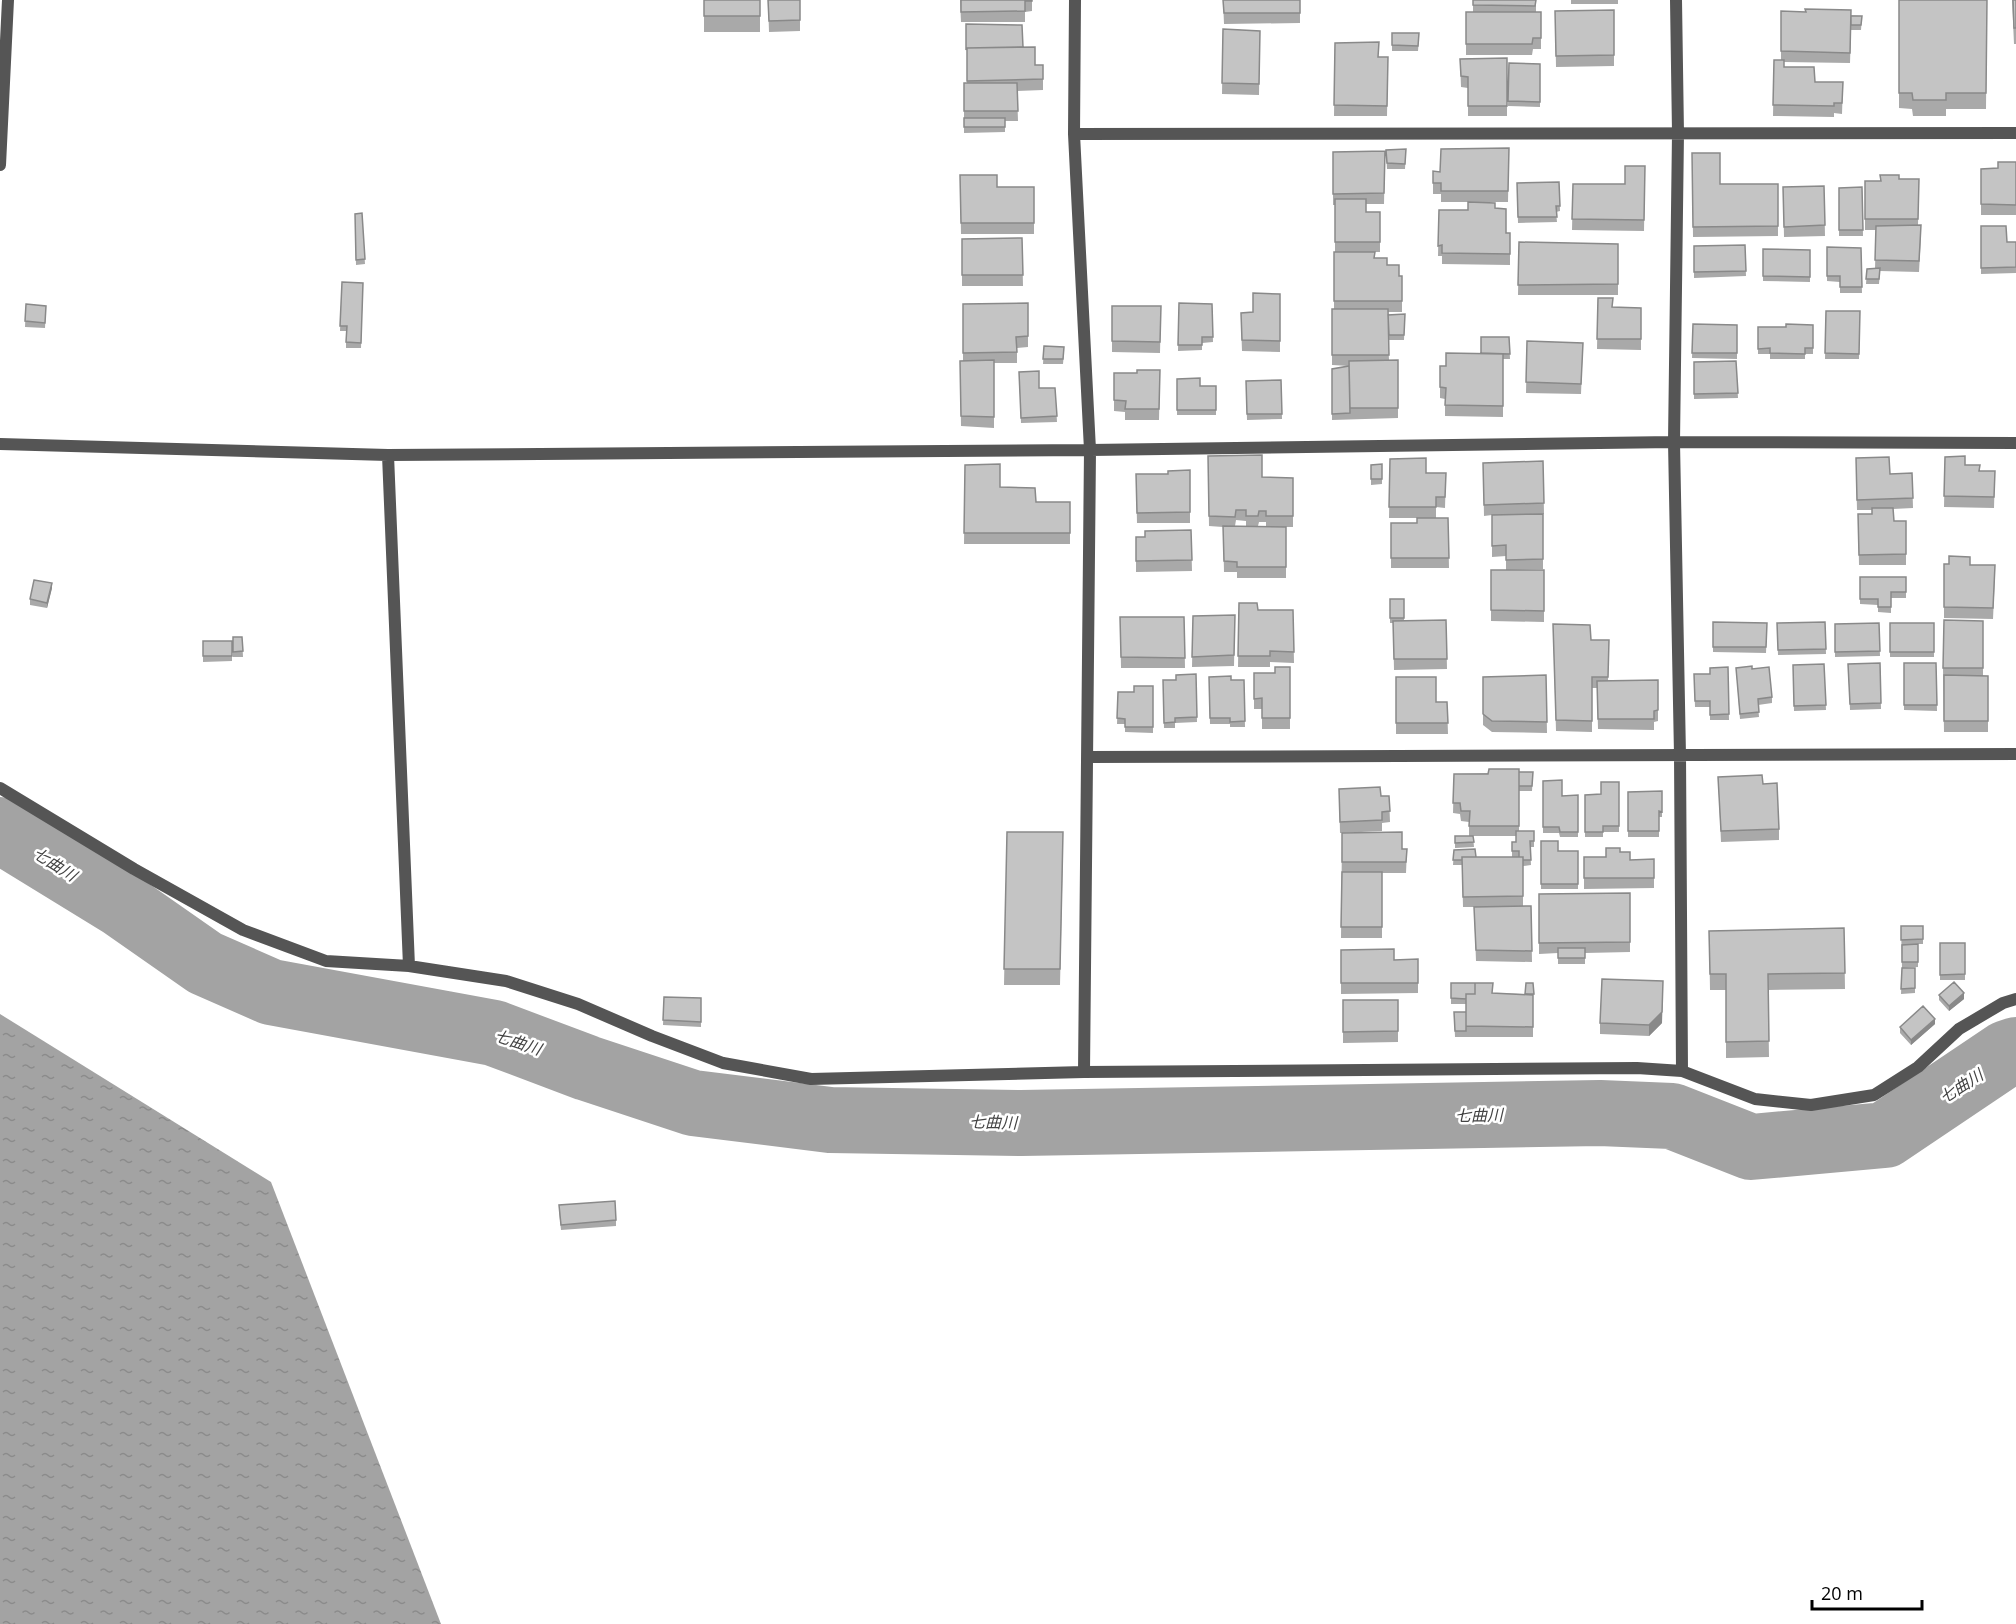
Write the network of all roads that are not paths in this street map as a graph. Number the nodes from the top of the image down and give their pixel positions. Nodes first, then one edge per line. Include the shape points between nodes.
1 (8, 0) edge
2 (1075, 0) edge
3 (1676, 0) edge
4 (1678, 133) junction
5 (2016, 133) edge
6 (1074, 134) junction
7 (0, 165) edge
8 (1674, 442) junction
9 (2016, 443) edge
10 (0, 444) edge
11 (1090, 450) junction
12 (388, 455) junction
13 (2016, 754) edge
14 (1680, 755) junction
15 (1087, 757) junction
16 (0, 788) edge
17 (409, 966) junction
18 (2016, 999) edge
19 (1682, 1071) junction
20 (1084, 1072) junction

1 - 7 street
2 - 6 street
3 - 4 street
4 - 5 street
4 - 6 street
4 - 8 street
6 - 11 street
8 - 9 street
8 - 11 street
8 - 14 street
10 - 12 street
11 - 12 street
11 - 15 street
12 - 17 street
13 - 14 street
14 - 15 street
14 - 19 street
15 - 20 street
16 - 17 street via 243,930 326,961
17 - 20 street via 506,981 578,1004 723,1063 811,1079
18 - 19 street via 1959,1029 1918,1067 1874,1095 1811,1105 1755,1099
19 - 20 street via 1637,1068

